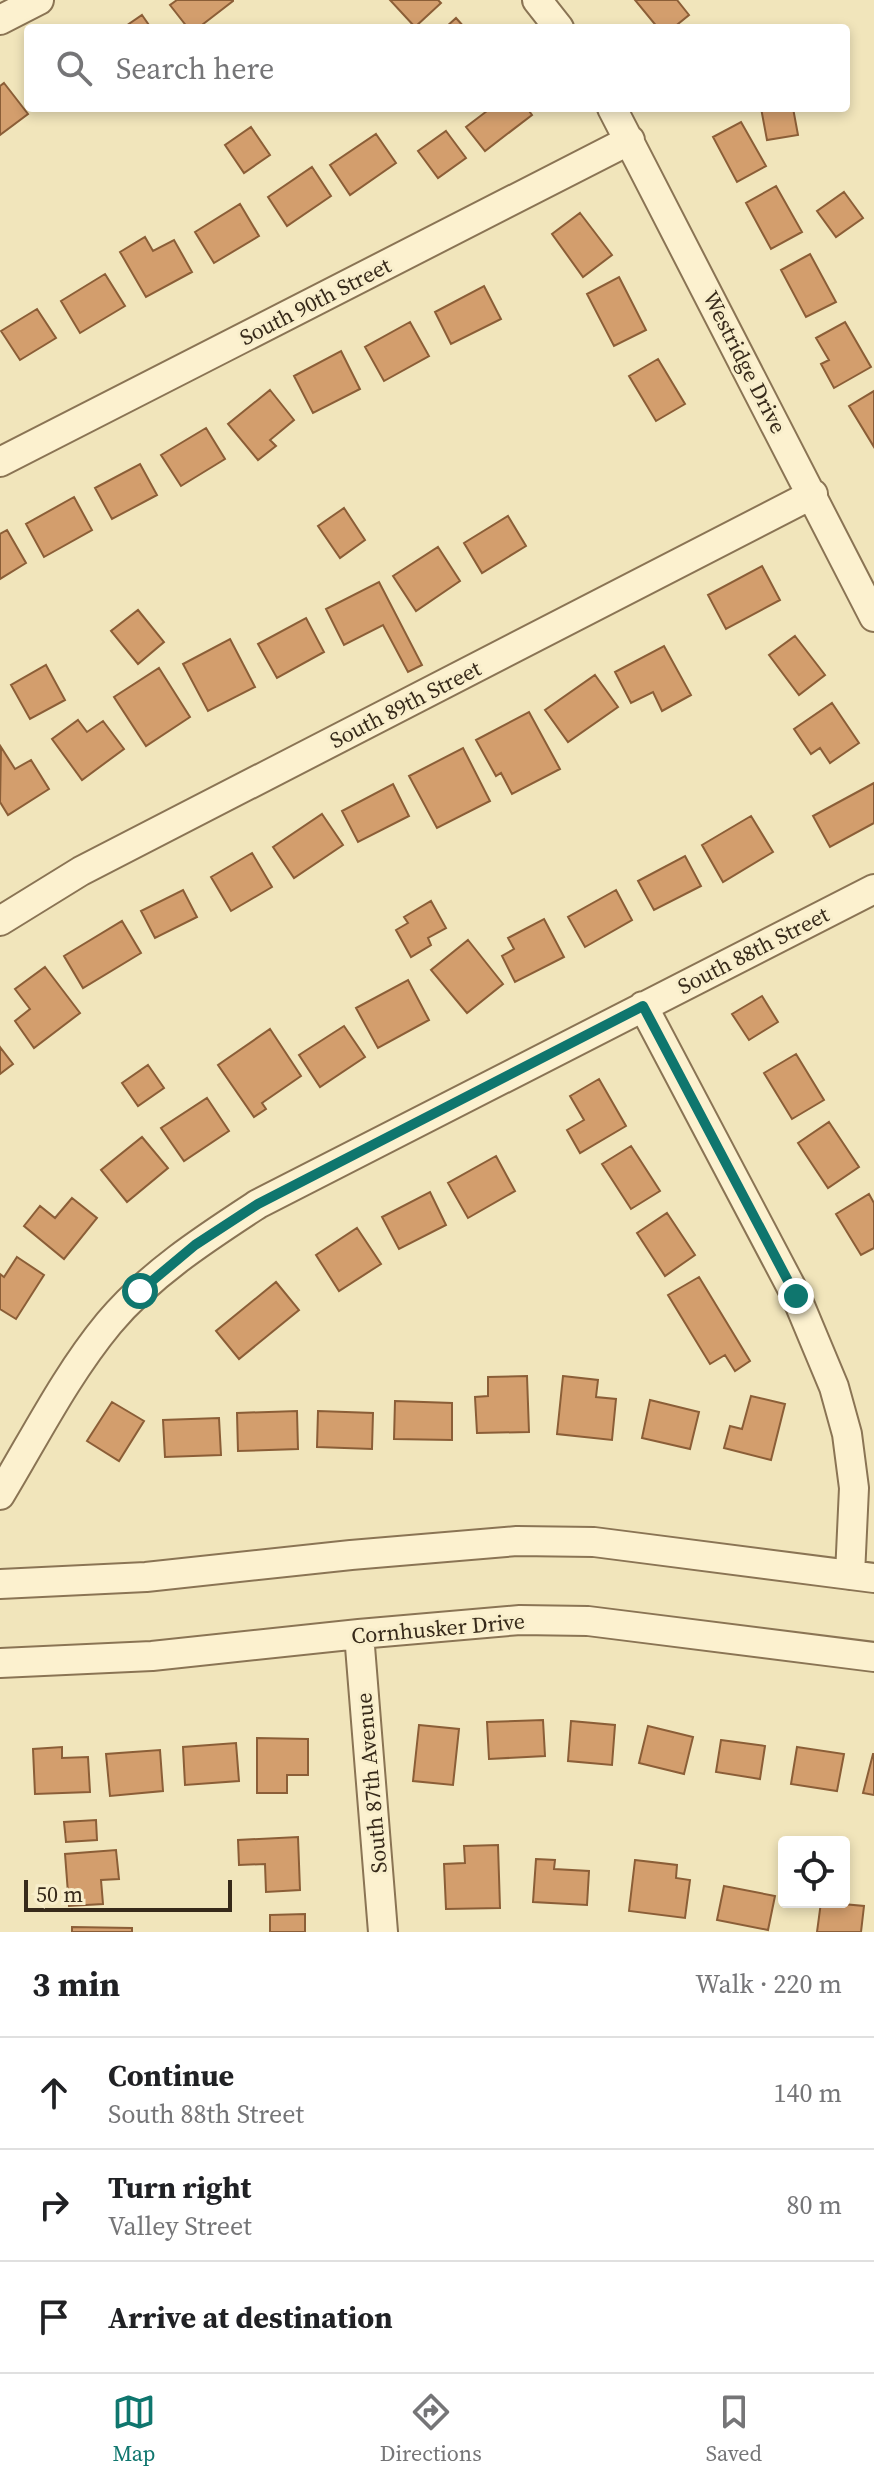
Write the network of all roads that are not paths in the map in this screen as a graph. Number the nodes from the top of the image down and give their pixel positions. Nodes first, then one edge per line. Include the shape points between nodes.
1 (39, 0) edge
2 (537, 0) edge
3 (0, 20) edge
4 (556, 24) edge
5 (614, 112) edge
6 (630, 140) junction
7 (0, 462) edge
8 (813, 494) junction
9 (874, 617) edge
10 (874, 889) edge
11 (0, 921) edge
12 (643, 1006) junction
13 (0, 1495) edge
14 (862, 1576) edge
15 (0, 1584) edge
16 (359, 1634) junction
17 (874, 1657) edge
18 (0, 1663) edge
19 (383, 1932) edge

1 - 3 street
2 - 4 street
5 - 6 street, Westridge Drive
6 - 7 street, South 90th Street
6 - 8 street, Westridge Drive
8 - 9 street, Westridge Drive
8 - 11 street, South 89th Street via 81,871
10 - 12 street, South 88th Street
12 - 13 street, South 88th Street via 258,1204 195,1245 111,1321 81,1360
12 - 14 street via 796,1296 829,1373 847,1434
14 - 15 street via 594,1542 517,1541 146,1577
16 - 17 street, Cornhusker Drive via 520,1620 588,1621
16 - 18 street, Cornhusker Drive via 152,1656
16 - 19 street, South 87th Avenue

